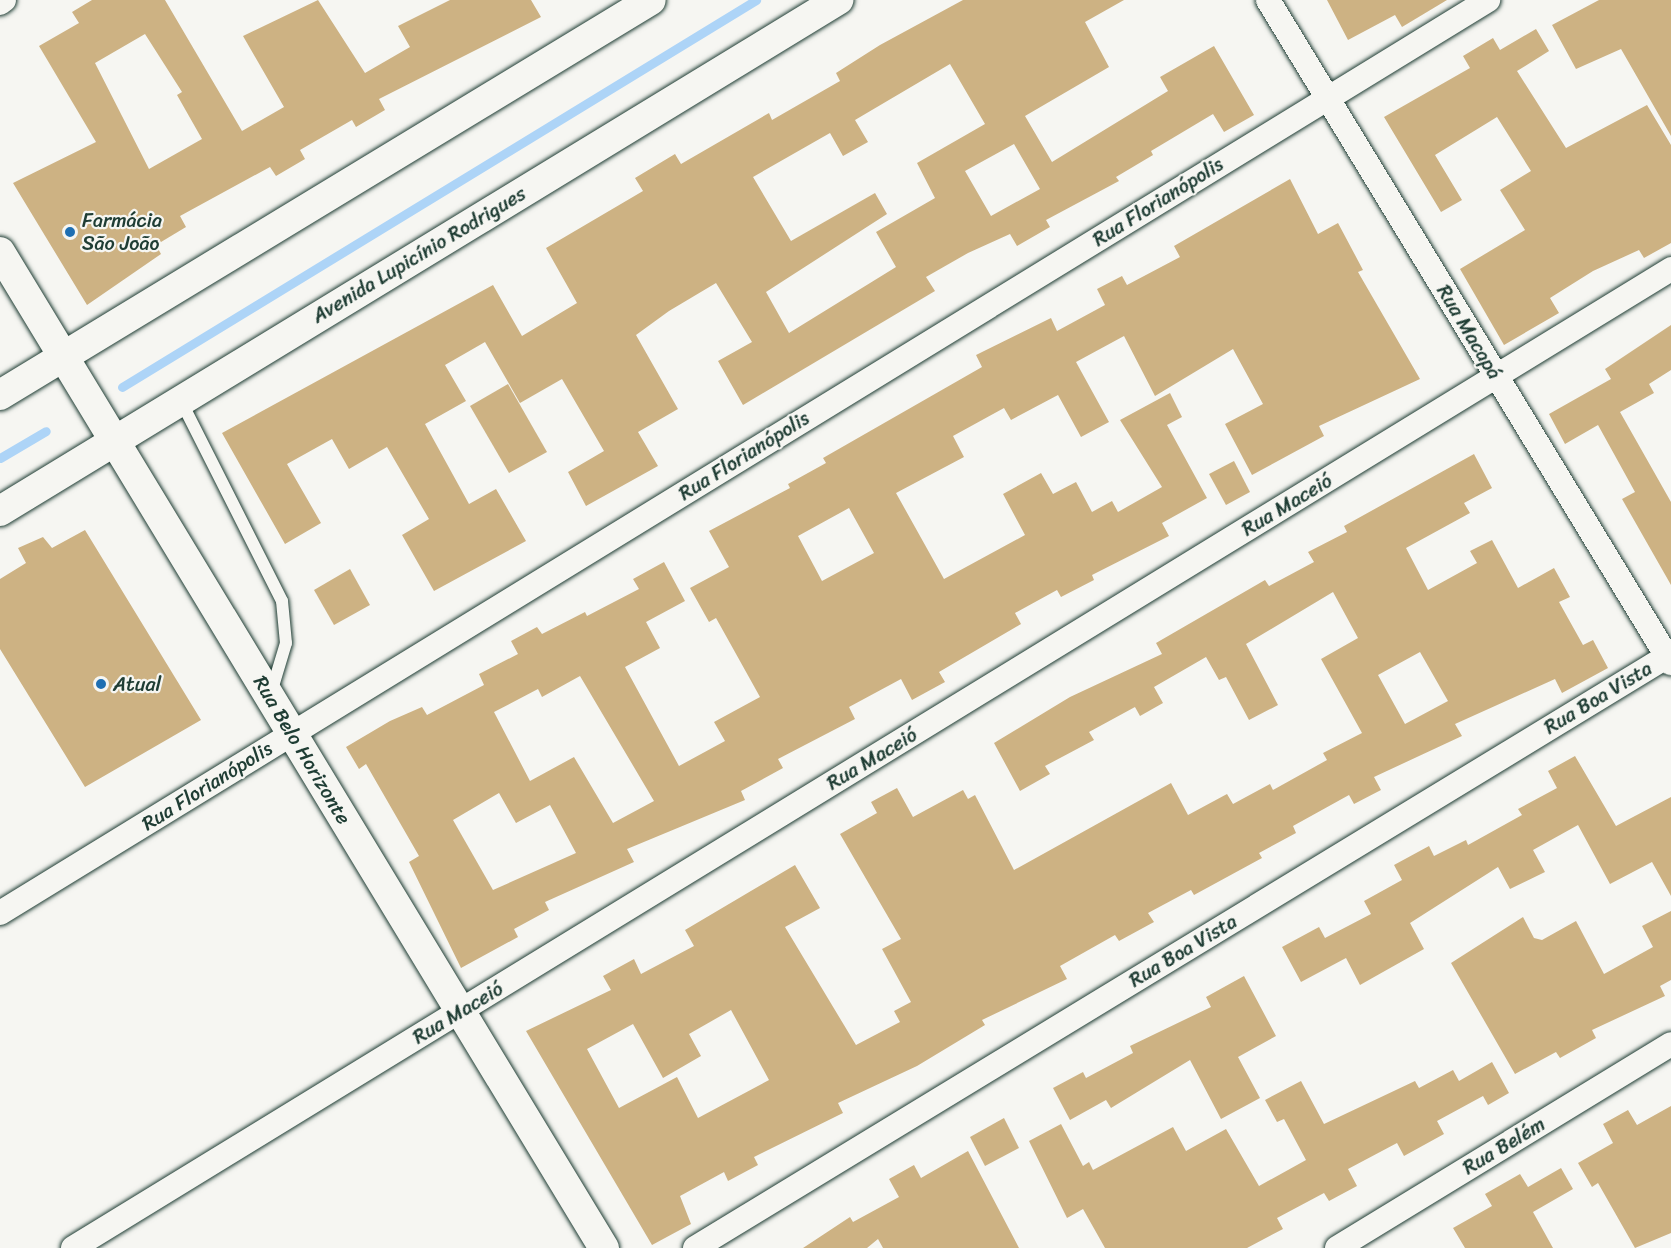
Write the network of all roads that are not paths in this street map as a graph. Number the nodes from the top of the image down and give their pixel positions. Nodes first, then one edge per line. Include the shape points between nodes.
1 (4, 0) edge
2 (651, 0) edge
3 (838, 0) edge
4 (1268, 0) edge
5 (1488, 0) edge
6 (0, 3) edge
7 (1327, 98) junction
8 (0, 252) edge
9 (1671, 269) edge
10 (63, 356) junction
11 (1496, 376) junction
12 (0, 395) edge
13 (181, 401) junction
14 (115, 441) junction
15 (0, 511) edge
16 (1670, 658) edge
17 (270, 697) junction
18 (292, 734) junction
19 (0, 913) edge
20 (460, 1011) junction
21 (1671, 1044) edge
22 (73, 1248) edge
23 (604, 1248) edge
24 (694, 1248) edge
25 (1337, 1248) edge

1 - 6 street
2 - 10 street
3 - 13 street, Avenida Lupicínio Rodrigues
4 - 7 street, Rua Macapá
5 - 7 street, Rua Florianópolis
7 - 11 street, Rua Macapá
7 - 18 street, Rua Florianópolis
8 - 10 street, Rua Belo Horizonte
9 - 11 street, Rua Maceió
10 - 12 street
10 - 14 street, Rua Belo Horizonte
11 - 16 street, Rua Macapá
11 - 20 street, Rua Maceió
13 - 14 street, Avenida Lupicínio Rodrigues
13 - 17 lane via 282,601 286,643
14 - 15 street, Avenida Lupicínio Rodrigues
14 - 17 street, Rua Belo Horizonte
16 - 24 street, Rua Boa Vista
17 - 18 street, Rua Belo Horizonte
18 - 19 street, Rua Florianópolis
18 - 20 street, Rua Belo Horizonte
20 - 22 street, Rua Maceió
20 - 23 street, Rua Belo Horizonte
21 - 25 street, Rua Belém

